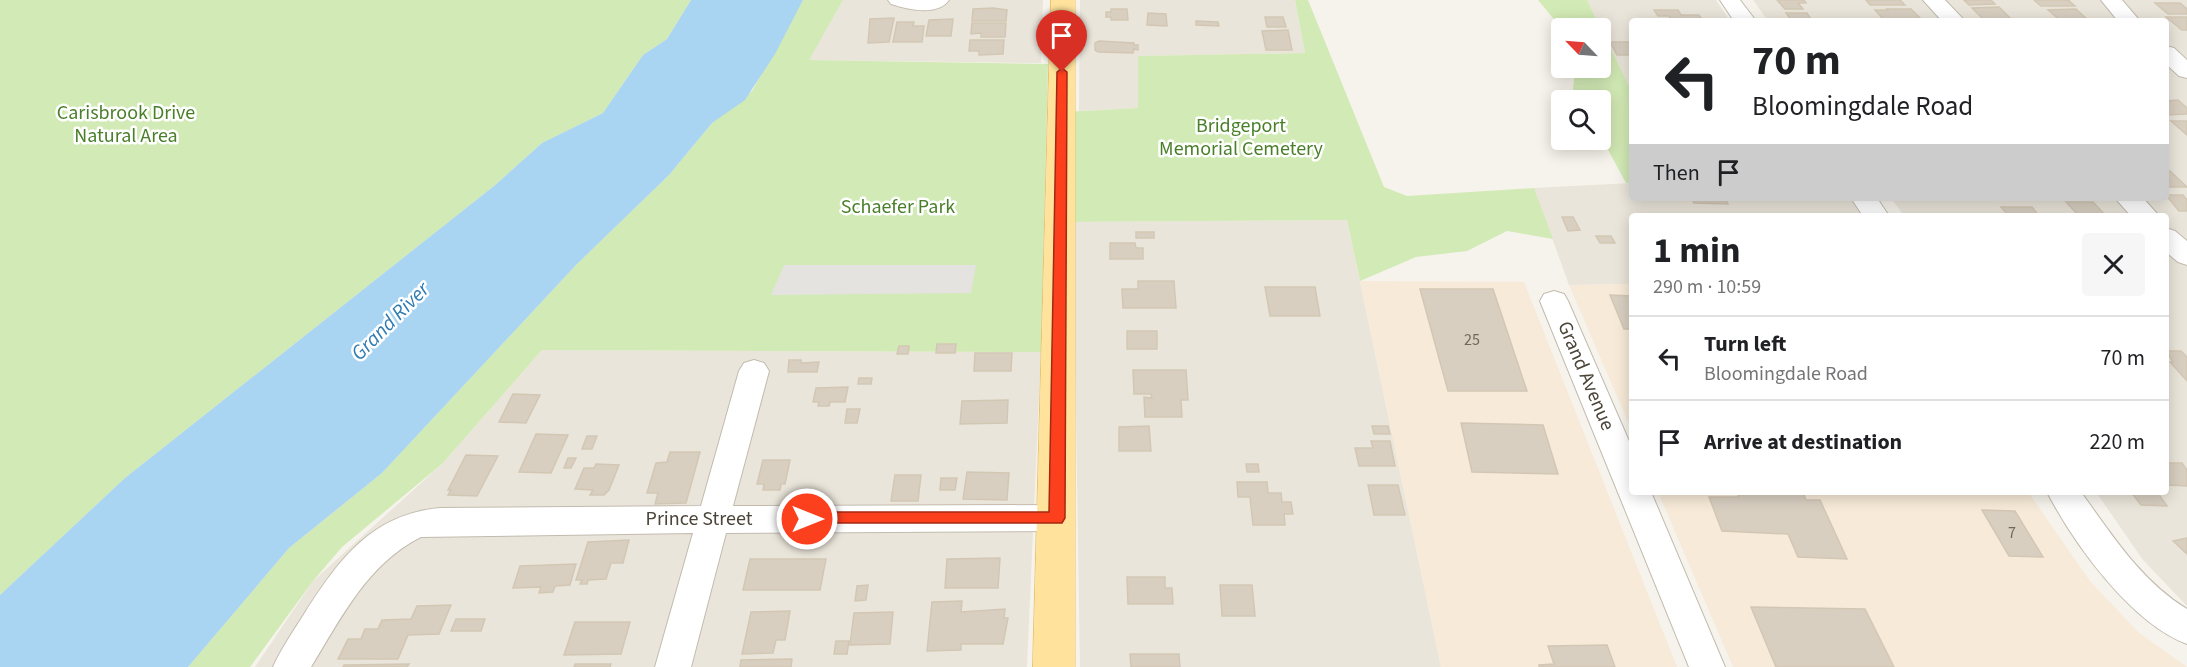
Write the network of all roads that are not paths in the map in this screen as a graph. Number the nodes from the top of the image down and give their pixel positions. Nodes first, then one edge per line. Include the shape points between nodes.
1 (898, 0) edge
2 (939, 0) edge
3 (1063, 0) edge
4 (1730, 0) edge
5 (1933, 0) edge
6 (2111, 0) edge
7 (1743, 18) edge
8 (1951, 18) edge
9 (2126, 18) edge
10 (2169, 56) edge
11 (2187, 71) edge
12 (2131, 201) edge
13 (2143, 213) edge
14 (2169, 232) edge
15 (2187, 237) edge
16 (2169, 240) edge
17 (2187, 256) edge
18 (1554, 301) dead end
19 (754, 371) dead end
20 (1629, 478) edge
21 (1636, 495) edge
22 (2065, 495) edge
23 (1057, 518) junction
24 (713, 519) junction
25 (2187, 628) edge
26 (291, 667) edge
27 (673, 667) edge
28 (1054, 667) edge
29 (1707, 667) edge

1 - 2 street via 922,5
3 - 23 main road
4 - 7 street
5 - 8 street
6 - 9 street
10 - 11 street
12 - 13 street
14 - 15 street
16 - 17 street
18 - 20 street, Grand Avenue
19 - 24 street
21 - 29 street
22 - 25 street via 2118,570 2160,610
23 - 24 street, Prince Street
23 - 28 main road
24 - 26 street, Prince Street via 440,521 413,525 379,544 349,577
24 - 27 street

